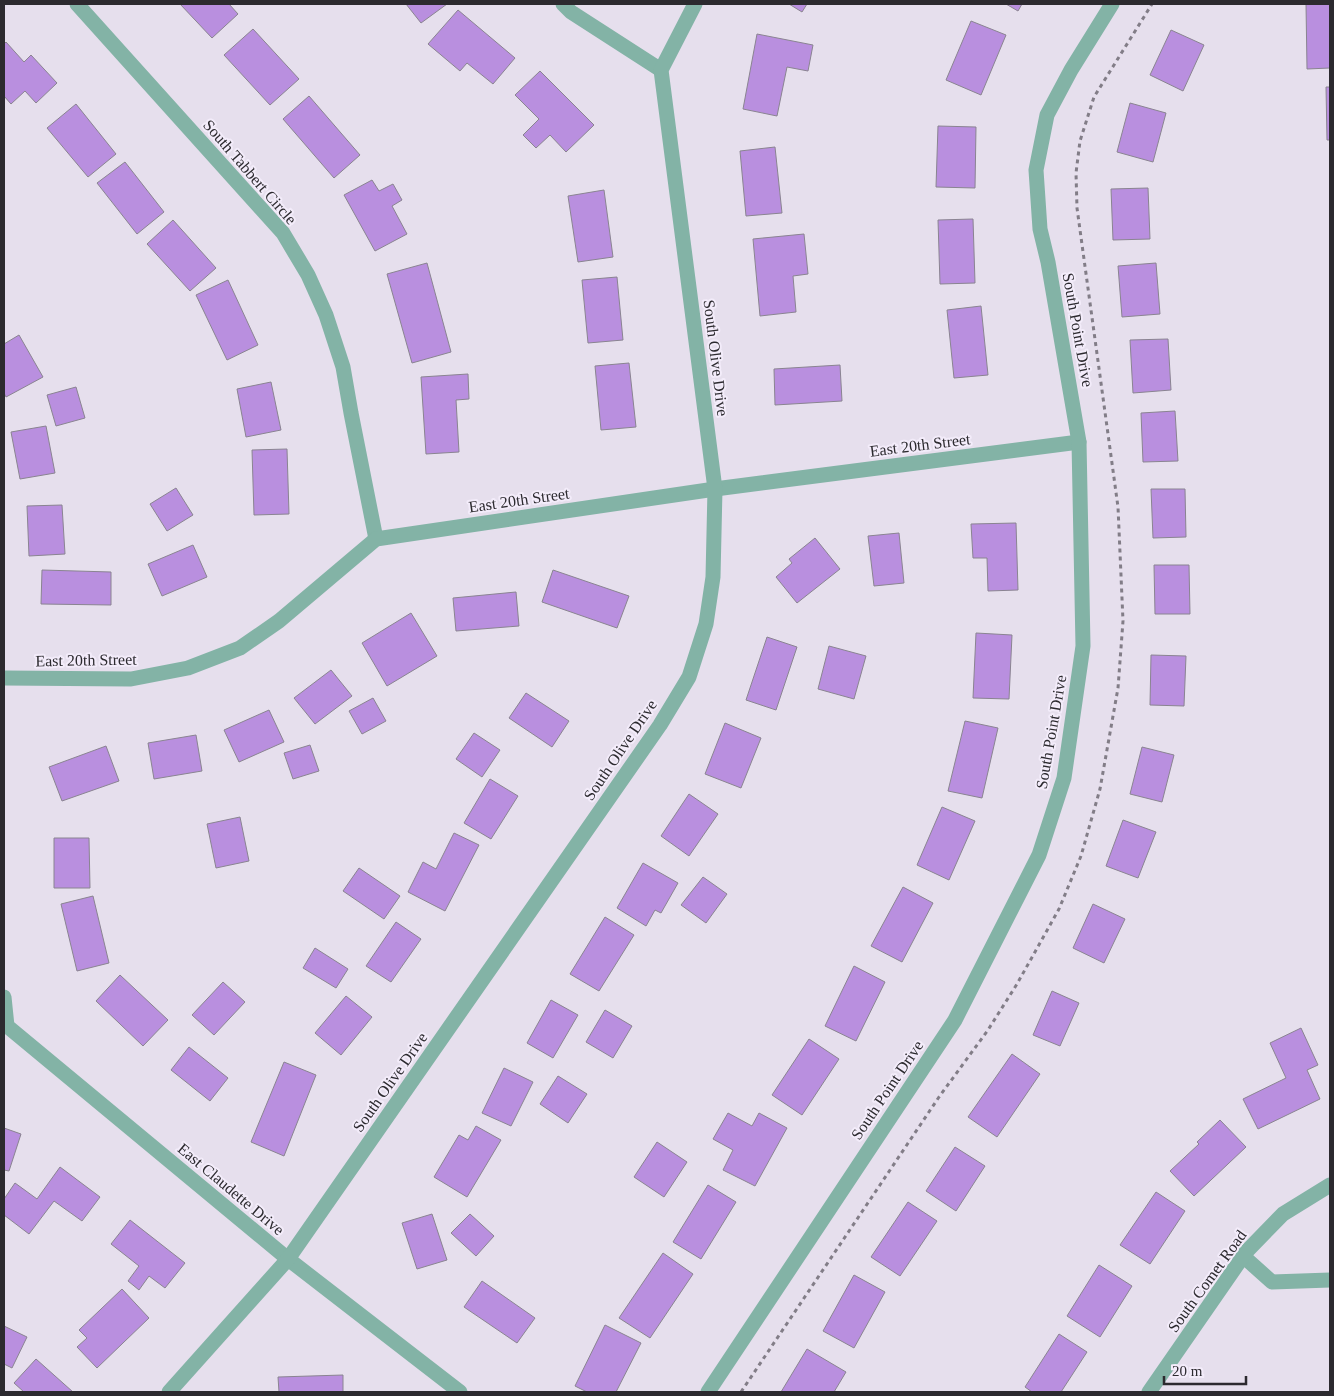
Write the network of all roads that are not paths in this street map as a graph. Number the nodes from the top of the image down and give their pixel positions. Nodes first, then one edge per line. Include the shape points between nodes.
1 (78, 4) edge
2 (563, 4) edge
3 (695, 4) edge
4 (1112, 4) edge
5 (661, 70) junction
6 (1079, 442) junction
7 (715, 488) junction
8 (376, 539) junction
9 (4, 678) edge
10 (4, 997) edge
11 (6, 1026) edge
12 (1330, 1184) edge
13 (1243, 1256) junction
14 (288, 1259) junction
15 (1330, 1280) edge
16 (169, 1392) edge
17 (460, 1392) edge
18 (708, 1392) edge
19 (1149, 1392) edge

1 - 8 street, South Tabbert Circle via 283,233 308,275 326,315 343,367
2 - 5 street
3 - 5 street
4 - 6 street, South Point Drive via 1047,115 1036,170 1040,228
5 - 7 street, South Olive Drive
6 - 7 street, East 20th Street
6 - 18 street, South Point Drive via 1083,646 1064,778 1039,855 955,1020
7 - 8 street, East 20th Street
7 - 14 street, South Olive Drive via 713,577 706,624 689,677 660,725
8 - 9 street, East 20th Street via 279,621 240,648 188,668 131,679
10 - 11 street, East Claudette Drive
11 - 14 street, East Claudette Drive
12 - 13 street, South Comet Road via 1283,1214
13 - 15 street via 1272,1282
13 - 19 street, South Comet Road
14 - 16 street, South Olive Drive
14 - 17 street, East Claudette Drive

